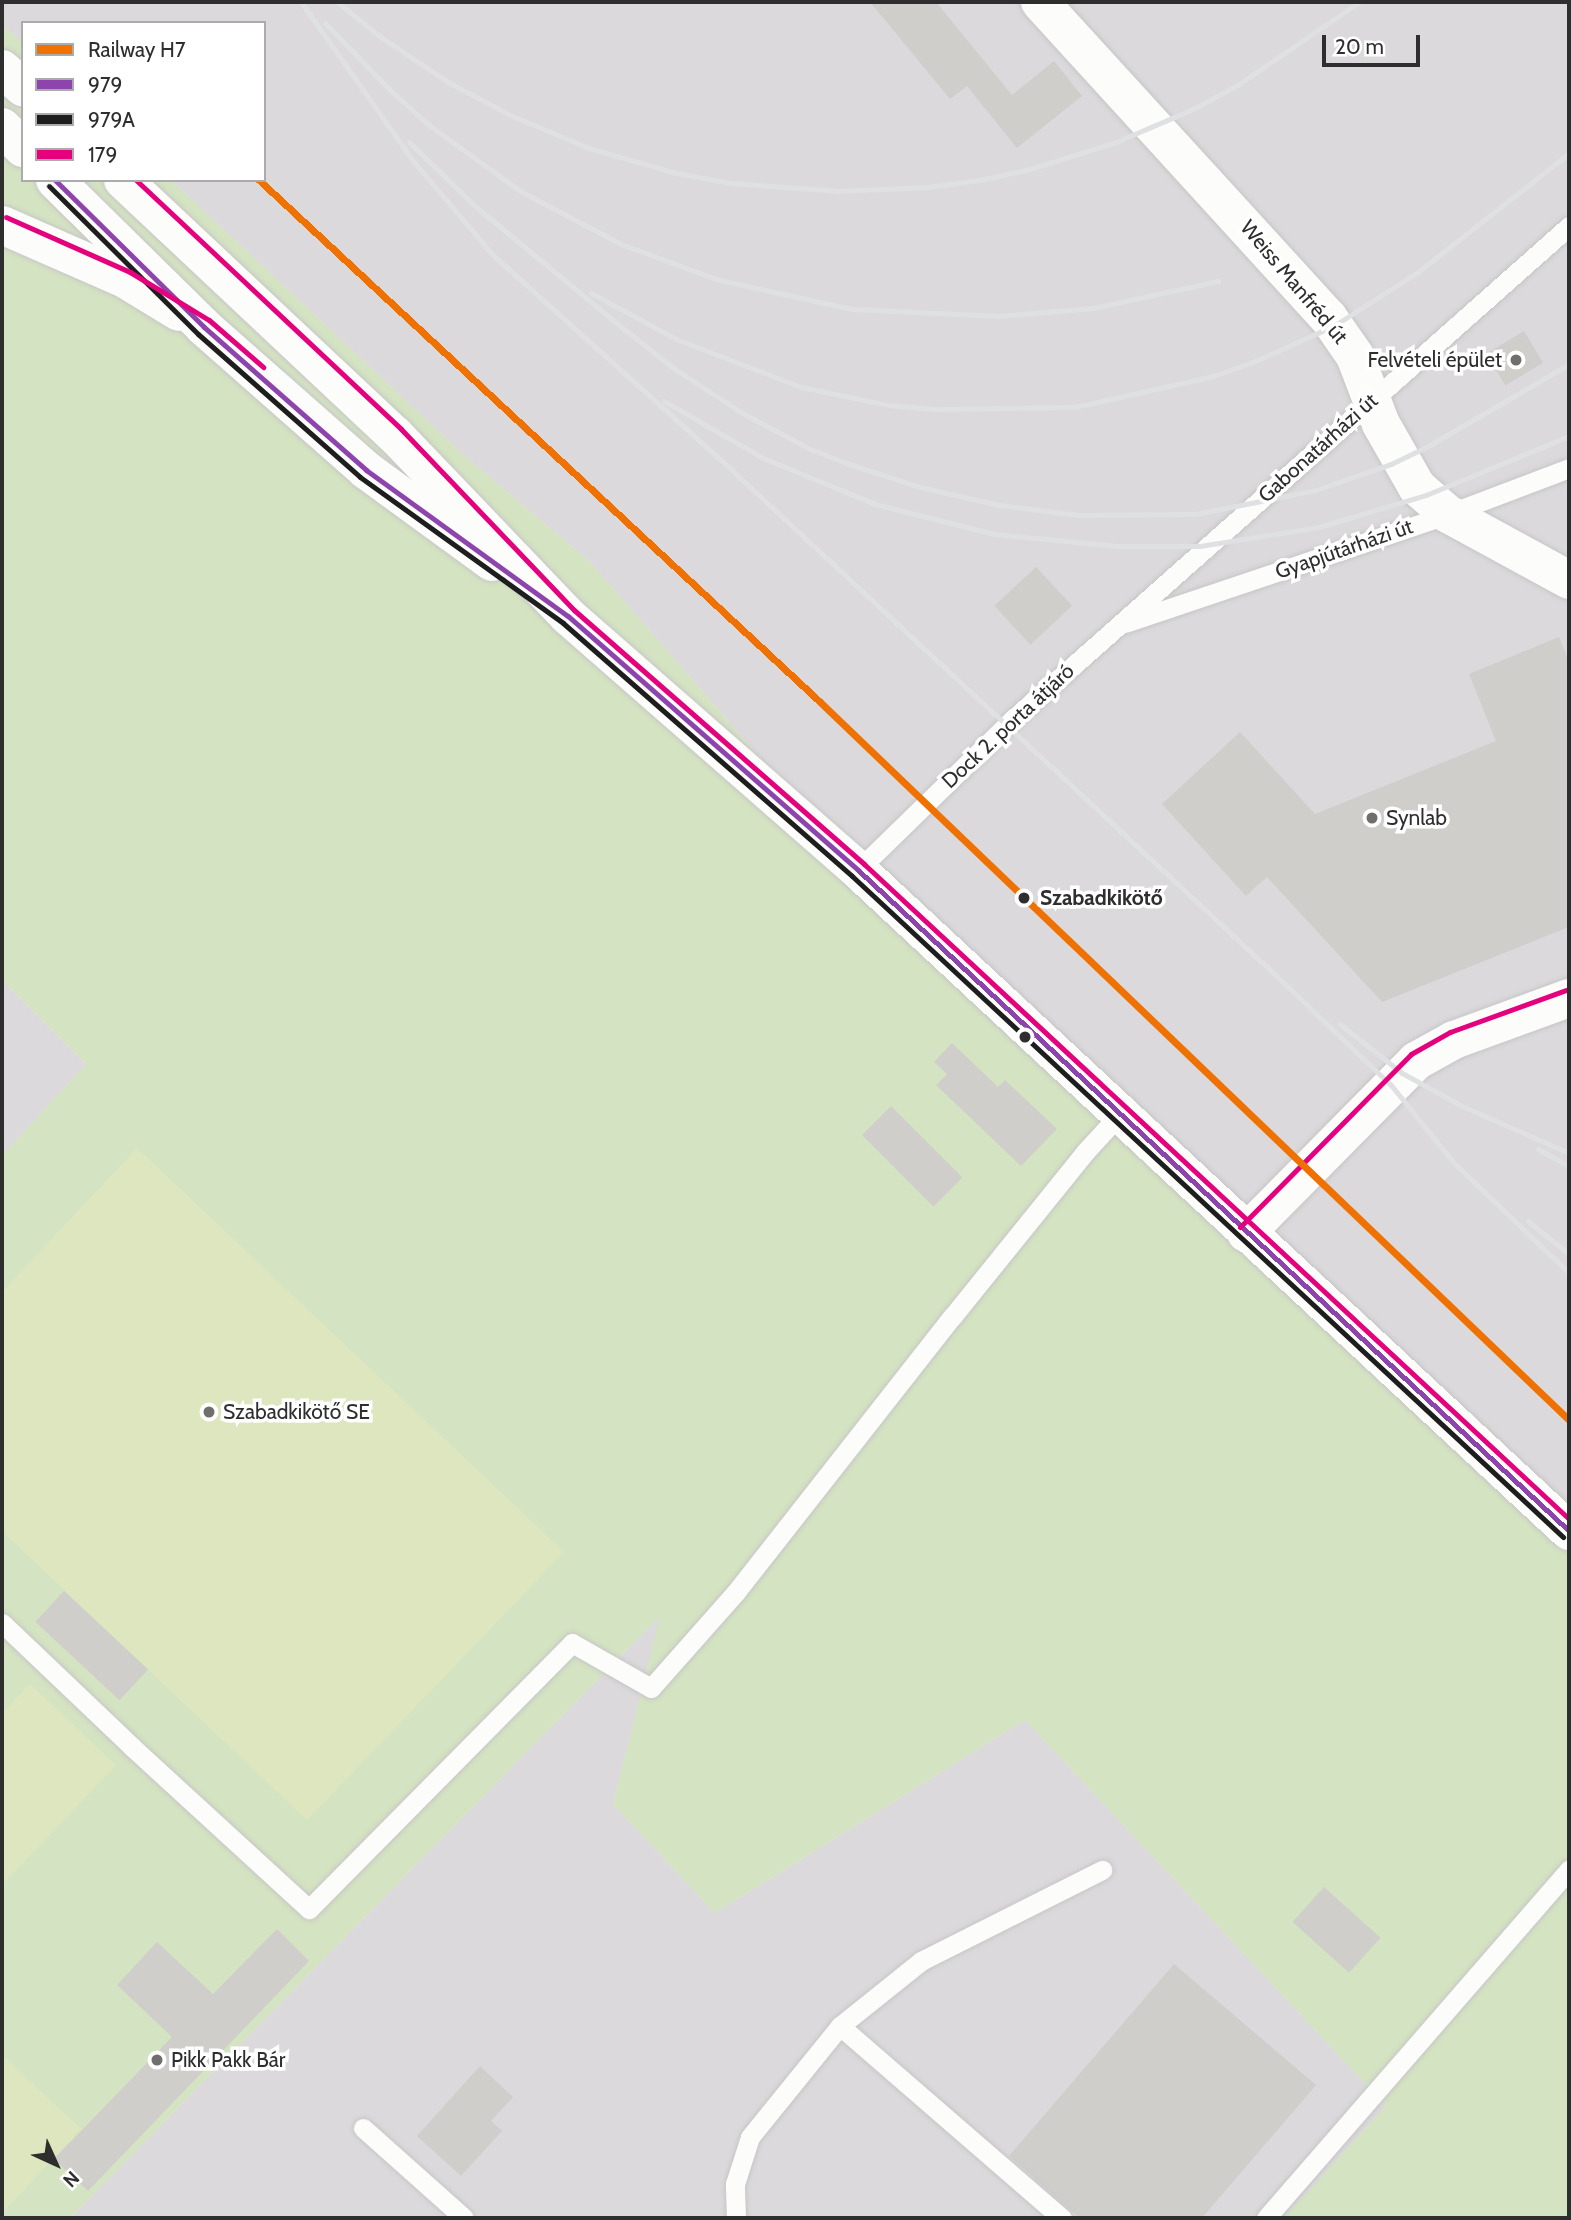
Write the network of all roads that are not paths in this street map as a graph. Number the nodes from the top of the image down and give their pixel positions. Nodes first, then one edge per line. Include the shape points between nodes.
1 (1040, 2) edge
2 (2, 69) edge
3 (2, 82) edge
4 (21, 86) edge
5 (21, 87) edge
6 (2, 127) edge
7 (21, 146) edge
8 (57, 182) edge
9 (125, 182) edge
10 (2, 225) edge
11 (1569, 226) edge
12 (204, 327) junction
13 (1372, 400) junction
14 (1569, 468) edge
15 (1448, 514) junction
16 (1569, 580) edge
17 (568, 616) junction
18 (1118, 626) junction
19 (1099, 642) joint
20 (858, 870) junction
21 (1569, 998) edge
22 (1119, 1115) junction
23 (1246, 1233) junction
24 (1569, 1531) edge
25 (2, 1623) edge
26 (1569, 1868) edge
27 (1102, 1870) dead end
28 (839, 2026) junction
29 (363, 2128) dead end
30 (464, 2218) edge
31 (736, 2218) edge
32 (1062, 2218) edge
33 (1266, 2218) edge

1 - 13 main road, Weiss Manfréd út via 1310,294 1346,340
2 - 4 main road
3 - 5 main road
6 - 7 main road
8 - 12 main road
9 - 17 main road via 395,435
10 - 12 main road via 125,279
11 - 13 lane, Gabonatárházi út
12 - 17 main road via 366,470
13 - 15 main road, Weiss Manfréd út via 1417,487
13 - 18 lane, Gabonatárházi út
14 - 15 lane, Gyapjútárházi út
15 - 16 main road, Weiss Manfréd út
15 - 18 lane, Gyapjútárházi út
17 - 20 main road
18 - 19 lane, Gabonatárházi út
19 - 20 lane, Dock 2. porta átjáró
20 - 22 main road
21 - 23 main road via 1454,1040 1416,1061
22 - 23 main road
22 - 25 lane via 952,1317 736,1592 651,1688 572,1643 309,1909
23 - 24 main road
26 - 33 lane
27 - 28 lane via 921,1961
28 - 31 lane via 750,2137 735,2184
28 - 32 lane
29 - 30 lane

